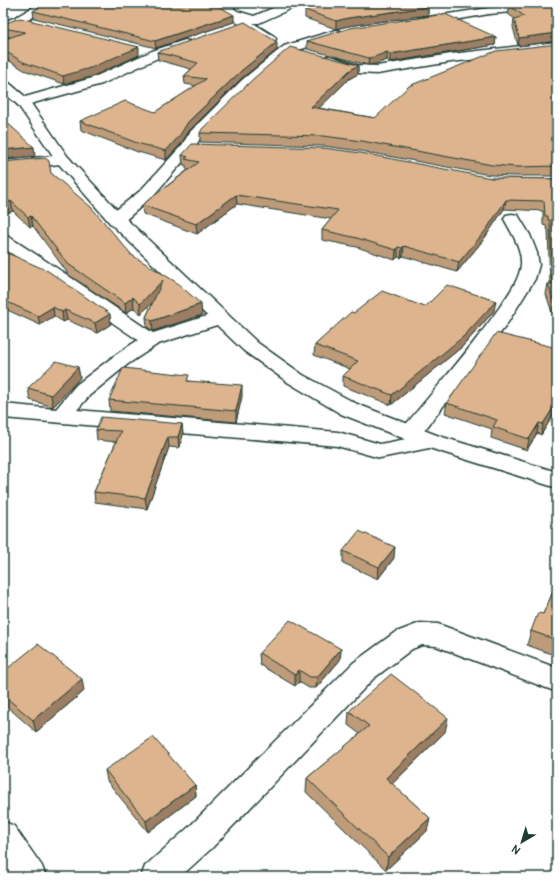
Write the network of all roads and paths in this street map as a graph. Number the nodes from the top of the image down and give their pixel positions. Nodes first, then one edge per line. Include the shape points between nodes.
1 (48, 3) edge
2 (221, 3) edge
3 (295, 3) edge
4 (473, 3) edge
5 (557, 5) edge
6 (489, 11) junction
7 (234, 14) junction
8 (20, 20) junction
9 (35, 23) edge
10 (410, 23) edge
11 (246, 24) junction
12 (3, 26) edge
13 (231, 29) edge
14 (348, 31) edge
15 (194, 41) edge
16 (557, 46) edge
17 (134, 49) edge
18 (288, 49) junction
19 (156, 54) junction
20 (3, 86) edge
21 (23, 102) junction
22 (63, 160) junction
23 (3, 166) edge
24 (116, 219) junction
25 (512, 220) dead end
26 (3, 241) edge
27 (219, 318) junction
28 (151, 340) junction
29 (3, 411) edge
30 (61, 416) junction
31 (411, 433) junction
32 (431, 441) junction
33 (557, 480) edge
34 (557, 680) edge
35 (3, 836) edge
36 (30, 877) edge
37 (156, 877) edge

1 - 8 street
2 - 7 street
3 - 7 street via 254,20
4 - 6 street
5 - 6 street
6 - 10 street
7 - 11 street
8 - 9 street
8 - 12 street
11 - 13 street
11 - 18 street
14 - 18 street
15 - 19 street
16 - 18 street via 451,58 377,70 356,69
17 - 19 street
18 - 24 street via 247,83 195,135 195,148
19 - 21 street via 97,81
20 - 21 street
21 - 22 street
22 - 23 street
22 - 24 street
24 - 27 street
25 - 31 street via 523,238 530,265 527,277 497,336
26 - 28 street
27 - 28 street
27 - 31 street via 251,347 296,379 349,409
28 - 30 street via 83,390
29 - 30 street
30 - 32 street via 338,439 380,451
31 - 32 street
32 - 33 street
34 - 37 street via 438,635 420,634 403,641 363,671 201,837
35 - 36 street

